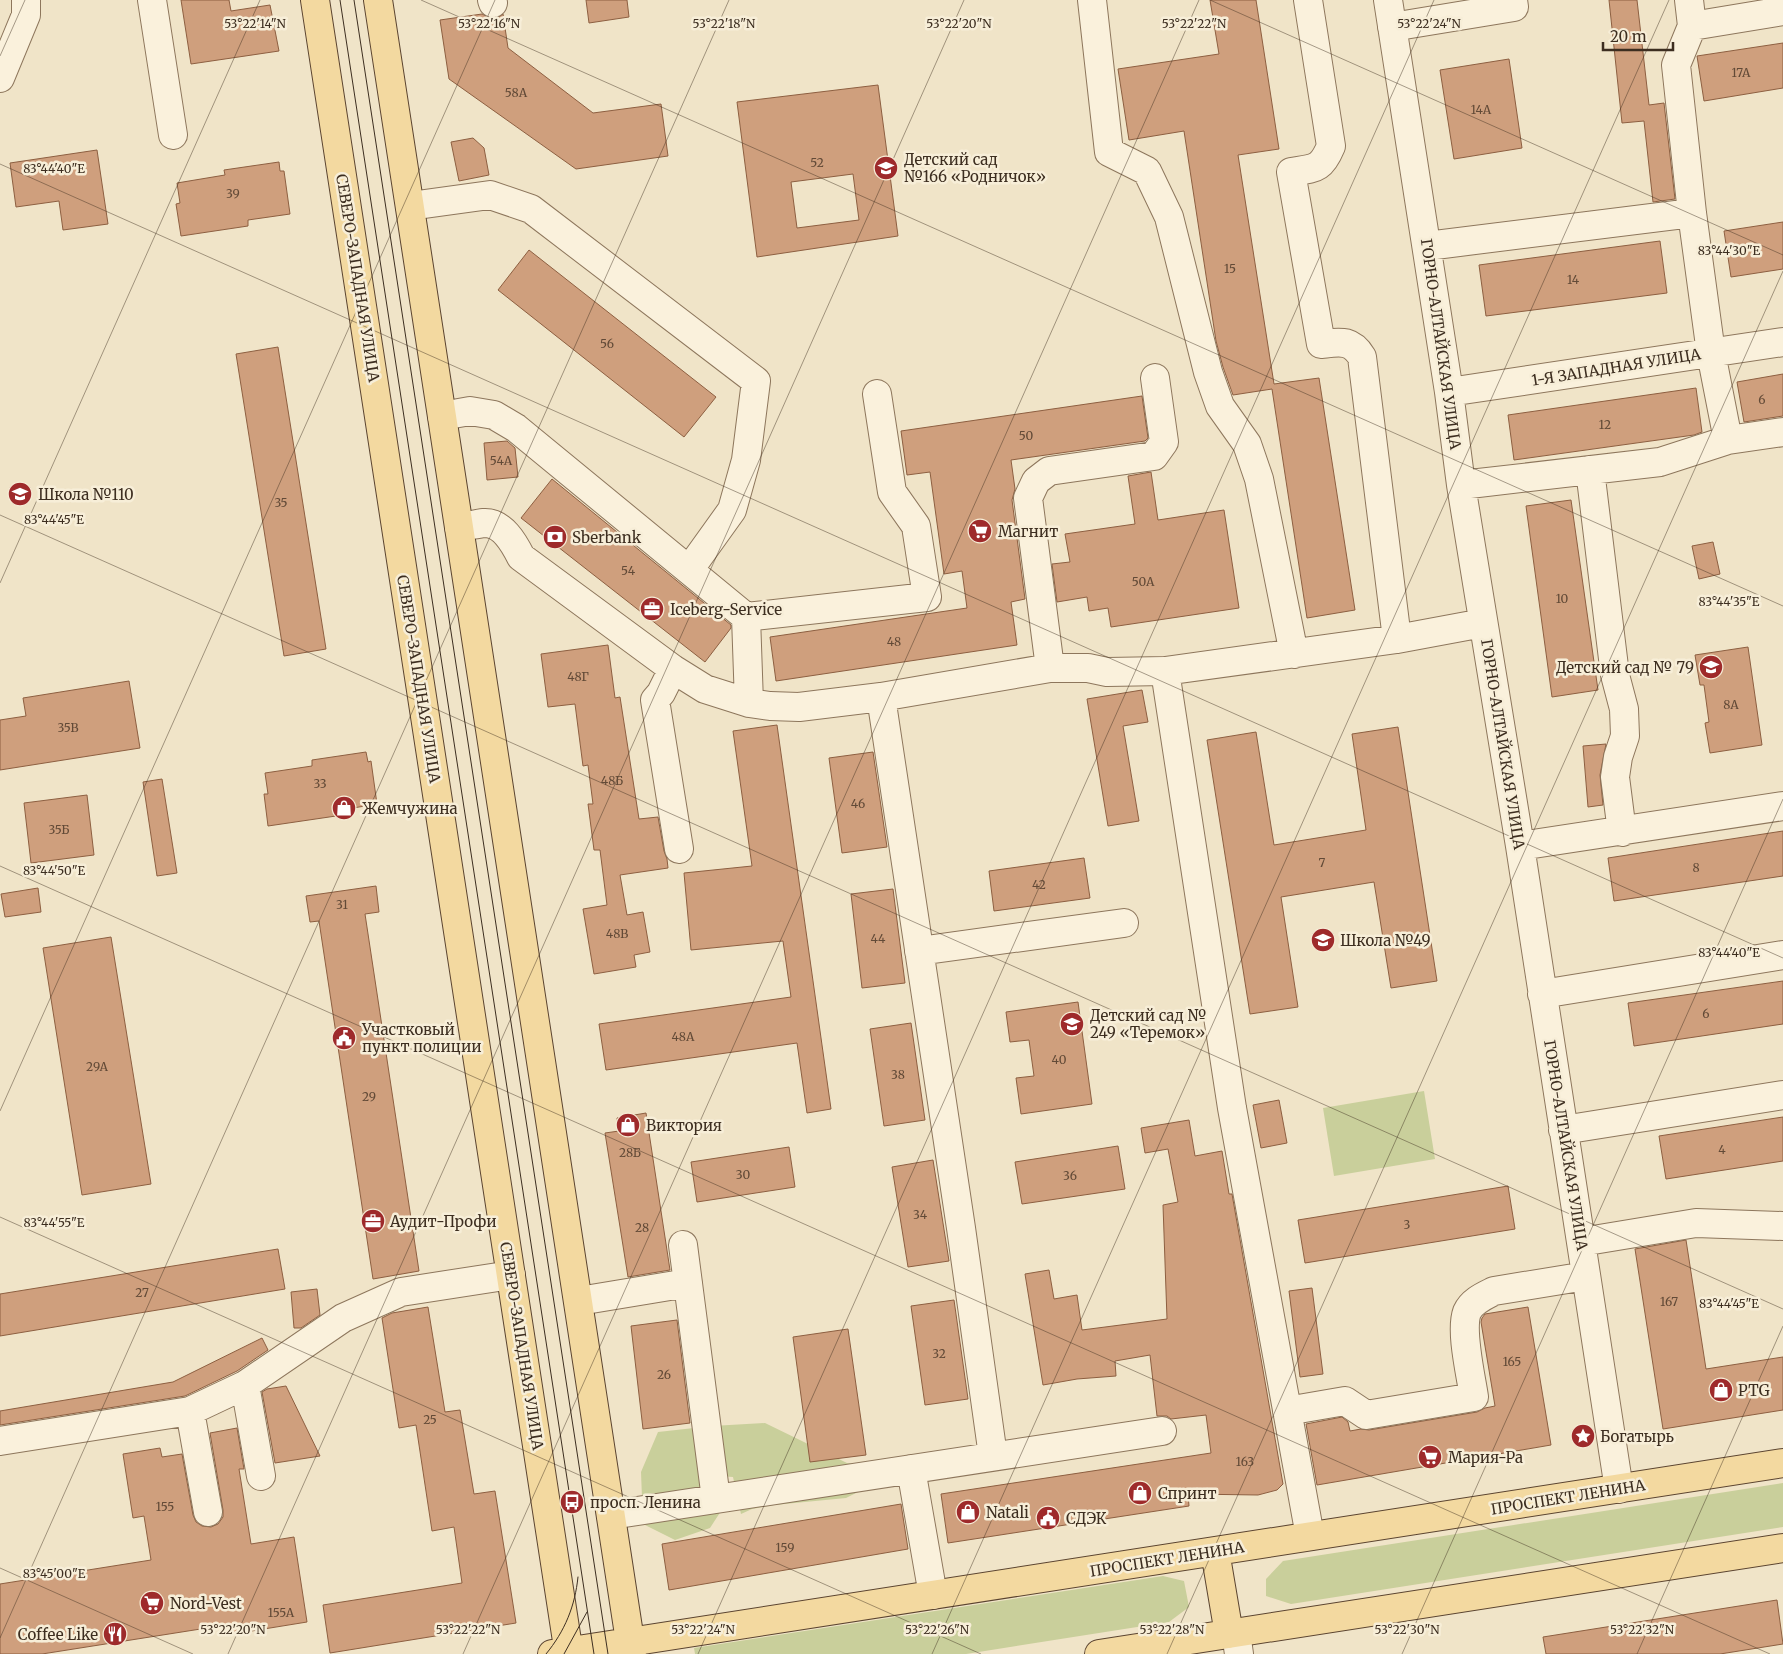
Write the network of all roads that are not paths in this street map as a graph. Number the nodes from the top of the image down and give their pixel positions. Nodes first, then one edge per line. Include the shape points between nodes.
1 (26, 0) edge
2 (152, 0) edge
3 (315, 0) edge
4 (378, 0) edge
5 (1092, 0) edge
6 (1308, 0) edge
7 (1388, 0) edge
8 (1513, 0) edge
9 (1783, 11) edge
10 (1690, 13) edge
11 (1392, 27) junction
12 (0, 78) edge
13 (173, 135) dead end
14 (410, 206) junction
15 (1692, 213) junction
16 (1427, 246) junction
17 (1783, 342) edge
18 (1711, 353) junction
19 (1154, 378) dead end
20 (1449, 392) junction
21 (877, 394) dead end
22 (442, 416) junction
23 (1783, 432) edge
24 (1728, 440) junction
25 (1590, 470) junction
26 (1461, 485) junction
27 (459, 527) junction
28 (689, 570) junction
29 (746, 617) junction
30 (1482, 623) junction
31 (1397, 639) junction
32 (1294, 654) junction
33 (1050, 668) junction
34 (673, 669) junction
35 (1165, 671) junction
36 (881, 698) junction
37 (749, 703) junction
38 (1783, 806) edge
39 (1622, 832) junction
40 (1520, 846) junction
41 (679, 849) dead end
42 (1124, 923) dead end
43 (919, 951) junction
44 (1783, 955) edge
45 (1542, 994) junction
46 (1783, 1095) edge
47 (1563, 1130) junction
48 (1783, 1226) edge
49 (1581, 1242) junction
50 (683, 1245) dead end
51 (511, 1275) junction
52 (1586, 1276) junction
53 (688, 1283) junction
54 (579, 1301) junction
55 (245, 1384) junction
56 (190, 1411) junction
57 (1287, 1411) junction
58 (1162, 1431) dead end
59 (0, 1441) edge
60 (993, 1456) junction
61 (1783, 1463) edge
62 (911, 1469) junction
63 (261, 1476) dead end
64 (1619, 1489) junction
65 (716, 1499) junction
66 (208, 1512) dead end
67 (611, 1515) junction
68 (1310, 1536) junction
69 (1783, 1548) edge
70 (1215, 1551) junction
71 (933, 1595) junction
72 (1235, 1640) edge
73 (631, 1648) edge
74 (563, 1653) edge
75 (1099, 1654) edge

1 - 12 street via 26,15
2 - 13 street
3 - 51 main road, СЕВЕРО-ЗАПАДНАЯ УЛИЦА
4 - 14 main road
5 - 32 street via 1109,152 1147,171 1169,217 1208,372 1220,406 1247,444 1259,479
6 - 31 street via 1331,146 1325,160 1315,168 1291,172 1321,344 1344,342 1356,348 1362,357
7 - 11 street, ГОРНО-АЛТАЙСКАЯ УЛИЦА
8 - 11 street via 1514,6
9 - 10 street
10 - 15 street via 1676,66
11 - 16 street, ГОРНО-АЛТАЙСКАЯ УЛИЦА
14 - 22 main road
14 - 28 street via 490,195 530,209 756,381 746,460 732,510
15 - 16 street
15 - 18 street
16 - 20 street, ГОРНО-АЛТАЙСКАЯ УЛИЦА
17 - 18 street, 1-Я ЗАПАДНАЯ УЛИЦА
18 - 20 street, 1-Я ЗАПАДНАЯ УЛИЦА
18 - 24 street
19 - 33 street via 1164,442 1154,456 1049,471 1036,481 1028,498
20 - 26 street, ГОРНО-АЛТАЙСКАЯ УЛИЦА
21 - 29 street via 892,492 916,526 927,597
22 - 27 main road
22 - 28 street via 470,411 494,415 516,428
23 - 24 street
24 - 25 street via 1660,462
25 - 26 street
25 - 39 street via 1615,675 1624,709 1625,736 1615,777
26 - 30 street, ГОРНО-АЛТАЙСКАЯ УЛИЦА
27 - 34 street via 486,523 498,527 514,543 521,557
27 - 54 main road
28 - 29 street
29 - 37 street
30 - 31 street
30 - 40 street, ГОРНО-АЛТАЙСКАЯ УЛИЦА
31 - 32 street
32 - 35 street
33 - 35 street
33 - 36 street
34 - 37 street via 706,689
34 - 41 street via 655,700
35 - 57 street via 1232,1108
36 - 37 street via 799,707
36 - 43 street
38 - 39 street
39 - 40 street
40 - 45 street, ГОРНО-АЛТАЙСКАЯ УЛИЦА
42 - 43 street
43 - 60 street
44 - 45 street
45 - 47 street, ГОРНО-АЛТАЙСКАЯ УЛИЦА
46 - 47 street
47 - 49 street, ГОРНО-АЛТАЙСКАЯ УЛИЦА
48 - 49 street via 1696,1223
49 - 52 street, ГОРНО-АЛТАЙСКАЯ УЛИЦА
50 - 53 street
51 - 55 street via 401,1292 343,1318
51 - 74 main road, СЕВЕРО-ЗАПАДНАЯ УЛИЦА
52 - 57 street via 1480,1297 1468,1312 1465,1331 1474,1397 1366,1415 1345,1401
52 - 64 street, ГОРНО-АЛТАЙСКАЯ УЛИЦА
53 - 54 street
53 - 65 street
54 - 67 main road
55 - 56 street
55 - 63 street
56 - 59 street
56 - 66 street
57 - 68 street
58 - 60 street
60 - 62 street
61 - 64 main road, ПРОСПЕКТ ЛЕНИНА
62 - 65 street
62 - 71 street
64 - 68 main road, ПРОСПЕКТ ЛЕНИНА
65 - 67 street
67 - 73 main road
68 - 70 main road, ПРОСПЕКТ ЛЕНИНА
69 - 72 main road
70 - 71 main road, ПРОСПЕКТ ЛЕНИНА
70 - 72 main road
71 - 73 main road, ПРОСПЕКТ ЛЕНИНА
72 - 75 main road
73 - 74 main road, ПРОСПЕКТ ЛЕНИНА

